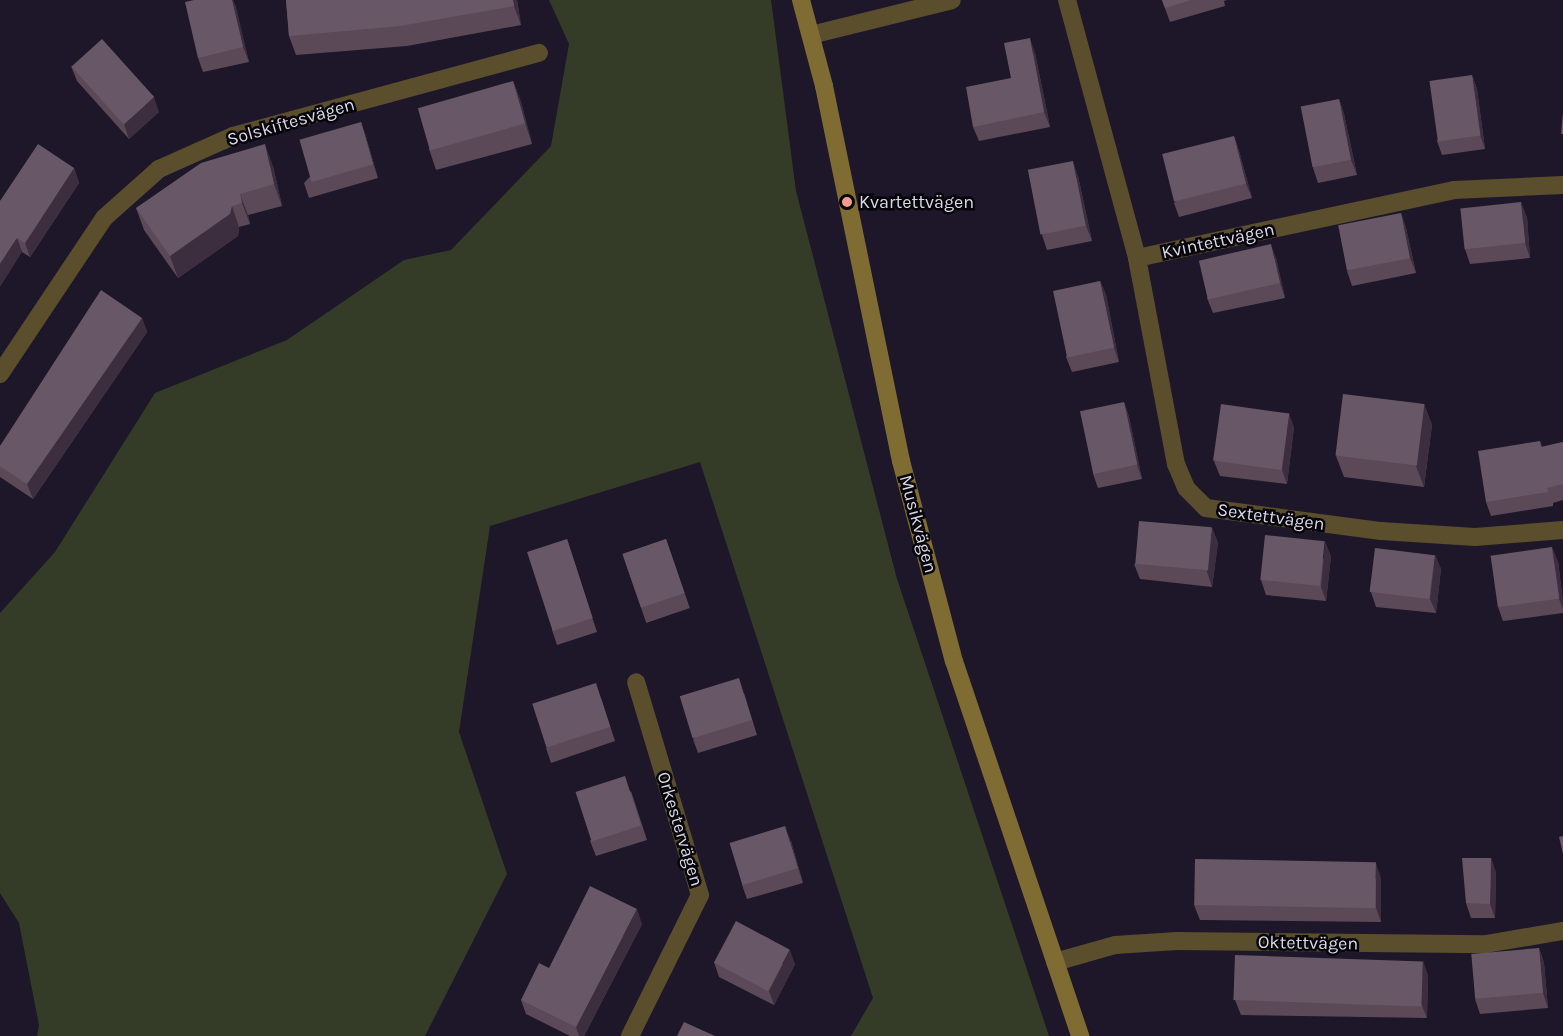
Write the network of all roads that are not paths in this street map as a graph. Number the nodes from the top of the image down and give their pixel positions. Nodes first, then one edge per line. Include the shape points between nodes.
1 (801, 0) edge
2 (952, 0) edge
3 (1067, 0) edge
4 (811, 35) junction
5 (539, 53) dead end
6 (1563, 185) edge
7 (1137, 258) junction
8 (0, 374) edge
9 (1563, 530) edge
10 (636, 682) dead end
11 (1563, 931) edge
12 (1055, 962) junction
13 (630, 1036) edge
14 (1080, 1036) edge

1 - 4 street, Musikvägen
2 - 4 street
3 - 7 street, Kvintettvägen
4 - 12 street, Musikvägen via 916,518 954,661
5 - 8 street, Solskiftesvägen via 233,136 159,169 104,218
6 - 7 street, Kvintettvägen via 1454,190
7 - 9 street, Sextettvägen via 1176,464 1186,488 1206,508 1381,531 1475,537
10 - 13 street, Orkestervägen via 700,895
11 - 12 street, Oktettvägen via 1486,944 1177,941 1115,945
12 - 14 street, Musikvägen

